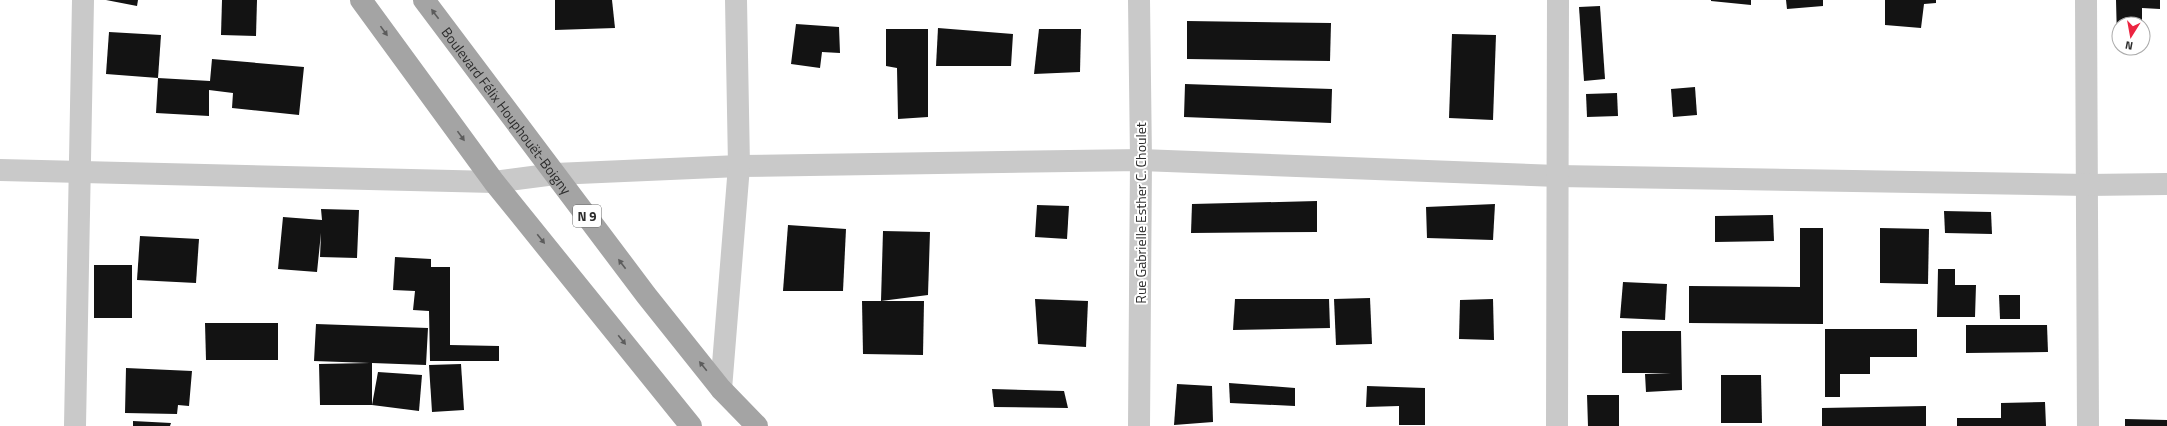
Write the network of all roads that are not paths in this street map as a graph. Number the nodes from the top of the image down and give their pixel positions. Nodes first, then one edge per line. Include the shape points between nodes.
1 (83, 0) edge
2 (361, 0) edge
3 (424, 0) edge
4 (736, 0) edge
5 (1139, 0) edge
6 (1558, 0) edge
7 (2086, 0) edge
8 (1141, 160) junction
9 (739, 166) junction
10 (0, 170) edge
11 (80, 171) junction
12 (555, 174) junction
13 (1558, 176) junction
14 (494, 182) junction
15 (2167, 184) edge
16 (2087, 185) junction
17 (721, 389) junction
18 (75, 426) edge
19 (691, 426) edge
20 (757, 426) edge
21 (1139, 426) edge
22 (1557, 426) edge
23 (2088, 426) edge

1 - 11 street
2 -> 14 main road
12 -> 3 main road, Boulevard Félix Houphouët-Boigny / N 9
4 - 9 street
5 - 8 street, Rue Gabrielle Esther C. Choulet
6 - 13 street
7 - 16 street
8 - 9 street
8 - 13 street
8 - 21 street, Rue Gabrielle Esther C. Choulet
9 - 12 street
9 - 17 street
10 - 11 street
11 - 14 street
11 - 18 street
12 - 14 street
17 -> 12 main road, Boulevard Félix Houphouët-Boigny / N 9
13 - 16 street
13 - 22 street
14 -> 19 main road
15 - 16 street
16 - 23 street
17 - 20 main road, Boulevard Félix Houphouët-Boigny / N 9

